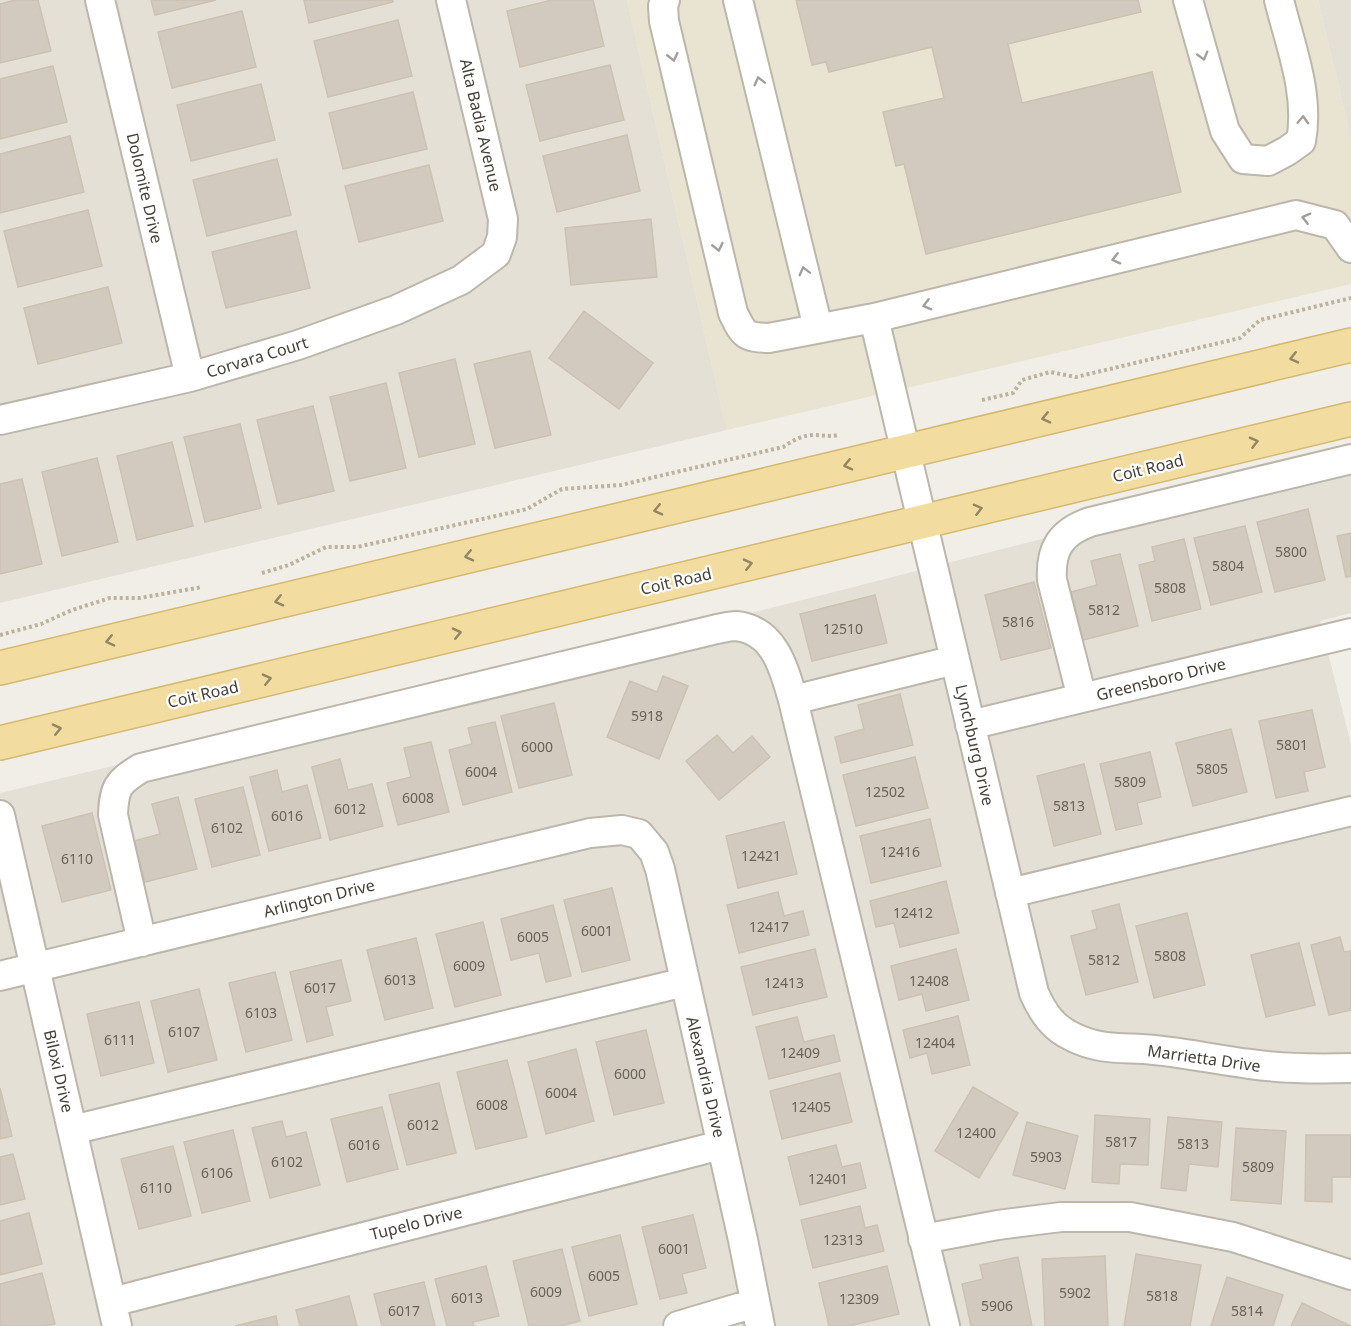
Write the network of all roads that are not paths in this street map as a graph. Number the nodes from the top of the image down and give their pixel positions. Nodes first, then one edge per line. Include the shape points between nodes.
1 (100, 0) edge
2 (451, 0) edge
3 (665, 0) edge
4 (738, 0) edge
5 (1188, 0) edge
6 (1279, 0) edge
7 (1351, 248) edge
8 (497, 251) joint
9 (874, 318) junction
10 (818, 328) junction
11 (1351, 345) edge
12 (190, 377) junction
13 (1351, 419) edge
14 (0, 420) edge
15 (905, 451) junction
16 (1351, 459) edge
17 (921, 522) junction
18 (1350, 637) edge
19 (955, 660) junction
20 (0, 668) edge
21 (1082, 698) junction
22 (793, 700) junction
23 (970, 725) junction
24 (0, 743) edge
25 (1351, 811) edge
26 (0, 815) edge
27 (639, 834) joint
28 (1010, 893) junction
29 (142, 942) junction
30 (35, 968) junction
31 (0, 976) edge
32 (685, 982) junction
33 (1060, 1030) joint
34 (1351, 1068) edge
35 (72, 1131) junction
36 (721, 1145) junction
37 (923, 1239) junction
38 (1351, 1275) edge
39 (114, 1314) edge
40 (758, 1314) edge
41 (678, 1326) edge
42 (945, 1326) edge

1 - 12 street, Dolomite Drive
2 - 8 street, Alta Badia Avenue via 503,219
3 -> 10 street via 664,21 733,313 744,333 754,338
10 -> 4 street
5 -> 6 street via 1225,131 1243,159 1268,161 1300,141 1304,125 1304,100
7 -> 9 street via 1335,225 1296,215
8 - 12 street, Corvara Court via 461,280 396,310
9 - 10 street
9 - 15 street, Lynchburg Drive
11 -> 15 main road
12 - 14 street, Corvara Court
17 -> 13 main road, Coit Road
15 - 17 street, Lynchburg Drive
15 -> 20 main road
16 - 21 street via 1090,522 1065,536 1052,560 1052,580
17 - 19 street, Lynchburg Drive
24 -> 17 main road, Coit Road
18 - 21 street, Greensboro Drive
19 - 22 street
19 - 23 street, Lynchburg Drive
21 - 23 street, Greensboro Drive
22 - 29 street via 782,662 771,645 753,631 735,626 141,768 122,780 114,795 113,815
22 - 37 street
23 - 28 street, Lynchburg Drive
25 - 28 street
26 - 30 street, Biloxi Drive
27 - 29 street, Arlington Drive via 622,830 590,833
27 - 32 street, Alexandria Drive via 654,852 660,869
28 - 33 street, Lynchburg Drive via 1034,993 1048,1020
29 - 30 street, Arlington Drive
30 - 31 street, Arlington Drive
30 - 35 street, Biloxi Drive
32 - 35 street
32 - 36 street, Alexandria Drive
33 - 34 street, Marrietta Drive via 1105,1048 1153,1050 1306,1070
35 - 39 street, Biloxi Drive
36 - 39 street, Tupelo Drive
36 - 40 street, Alexandria Drive
37 - 38 street via 1061,1216 1130,1217 1233,1237
37 - 42 street
40 - 41 street

